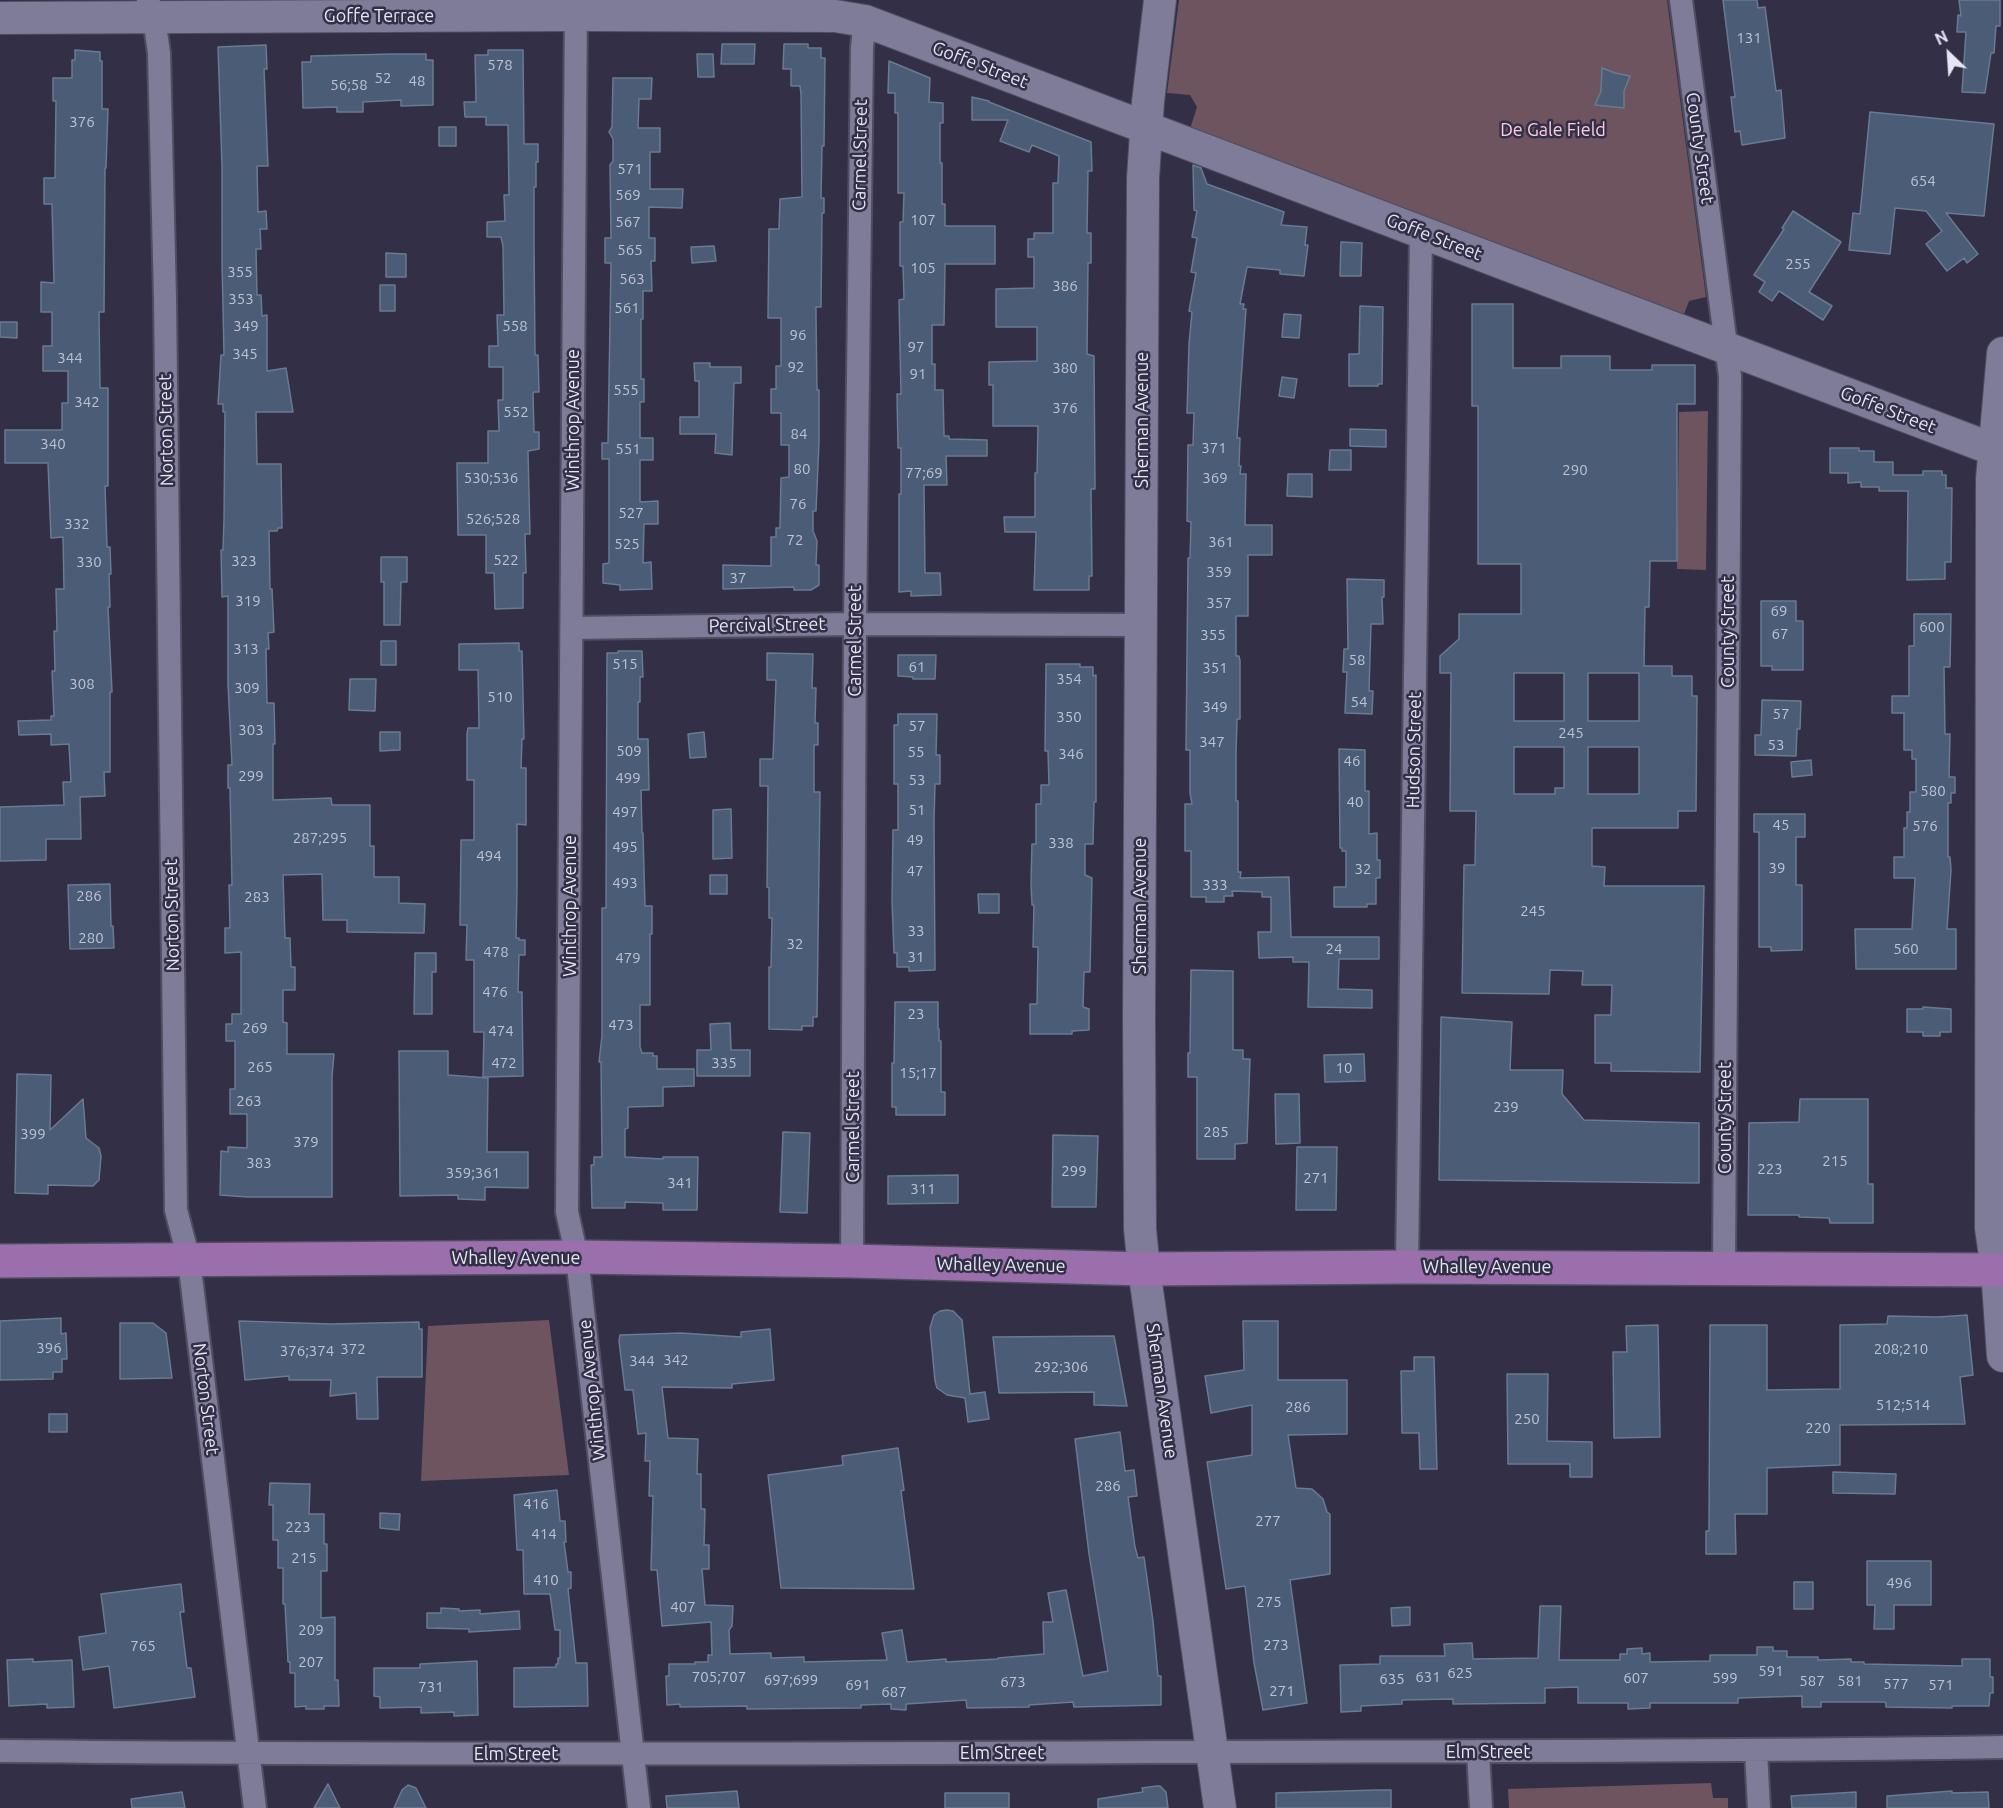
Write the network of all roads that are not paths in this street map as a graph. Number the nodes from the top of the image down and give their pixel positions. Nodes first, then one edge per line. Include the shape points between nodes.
1 (1160, 0) edge
2 (1681, 0) edge
3 (156, 6) edge
4 (576, 7) edge
5 (864, 11) edge
6 (0, 18) edge
7 (1146, 127) junction
8 (1421, 233) junction
9 (1727, 349) junction
10 (2003, 353) edge
11 (1998, 451) edge
12 (855, 624) junction
13 (1142, 625) junction
14 (572, 628) junction
15 (1996, 938) edge
16 (577, 1257) junction
17 (189, 1260) junction
18 (0, 1261) edge
19 (852, 1261) junction
20 (1407, 1267) junction
21 (1724, 1268) junction
22 (1144, 1269) junction
23 (2000, 1270) edge
24 (2003, 1356) edge
25 (2003, 1747) edge
26 (0, 1751) edge
27 (1478, 1751) junction
28 (1213, 1752) junction
29 (1756, 1752) junction
30 (248, 1754) junction
31 (633, 1754) junction
32 (255, 1808) edge
33 (639, 1808) edge
34 (1220, 1808) edge
35 (1481, 1808) edge
36 (1759, 1808) edge

1 - 7 main road, Sherman Avenue
2 - 9 street, County Street
3 - 4 main road, Goffe Terrace
3 - 6 main road, Goffe Terrace
3 - 17 street, Norton Street via 165,298 176,1210
4 - 5 main road, Goffe Terrace via 835,16
4 - 14 street, Winthrop Avenue
5 - 7 main road, Goffe Street
5 - 12 street, Carmel Street
7 - 8 main road, Goffe Street
7 - 13 main road, Sherman Avenue
8 - 9 main road, Goffe Street
8 - 20 street, Hudson Street
9 - 11 main road, Goffe Street
9 - 21 street, County Street via 1730,384
10 - 11 main road
11 - 15 main road via 1992,479
12 - 13 street, Percival Street
12 - 14 street, Percival Street
12 - 19 street, Carmel Street
13 - 22 main road, Sherman Avenue via 1140,1229
14 - 16 street, Winthrop Avenue via 567,1212
15 - 23 main road via 1991,1228
16 - 17 main road, Whalley Avenue
16 - 19 main road, Whalley Avenue
16 - 31 street, Winthrop Avenue
17 - 18 main road, Whalley Avenue
17 - 30 street, Norton Street
19 - 22 main road, Whalley Avenue
20 - 21 main road, Whalley Avenue
20 - 22 main road, Whalley Avenue
21 - 23 main road, Whalley Avenue
22 - 28 main road, Sherman Avenue
23 - 24 main road
25 - 29 street, Elm Street
26 - 30 street, Elm Street
27 - 28 street, Elm Street
27 - 29 street, Elm Street
27 - 35 street
28 - 31 street, Elm Street
28 - 34 main road, Sherman Avenue
29 - 36 street
30 - 31 street, Elm Street
30 - 32 street, Norton Street
31 - 33 street, Winthrop Avenue

